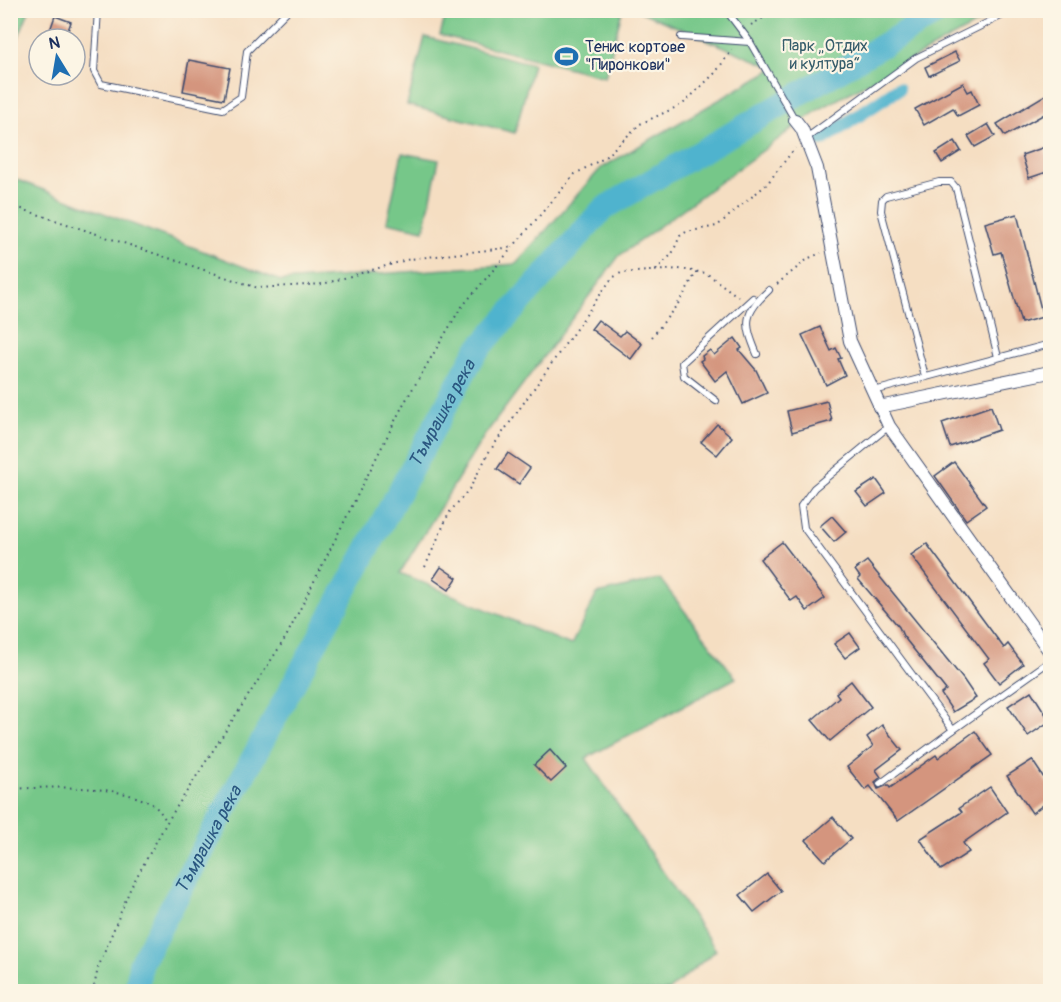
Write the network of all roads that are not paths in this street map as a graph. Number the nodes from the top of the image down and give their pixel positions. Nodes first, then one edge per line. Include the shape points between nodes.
1 (98, 10) edge
2 (288, 10) edge
3 (726, 10) edge
4 (1013, 10) edge
5 (681, 37) dead end
6 (750, 42) junction
7 (795, 120) joint
8 (805, 139) junction
9 (769, 290) road end
10 (753, 298) road end
11 (1050, 344) edge
12 (757, 354) dead end
13 (998, 357) junction
14 (1050, 372) edge
15 (925, 376) junction
16 (873, 392) junction
17 (716, 401) dead end
18 (879, 407) junction
19 (890, 426) junction
20 (1050, 652) edge
21 (1050, 661) edge
22 (953, 730) junction
23 (880, 784) dead end

1 - 2 lane via 94,71 101,84 224,109 241,97 247,51
3 - 6 lane
4 - 8 lane via 916,58
5 - 6 lane
6 - 7 lane
7 - 8 street
8 - 16 street via 817,168 850,341
9 - 12 lane via 746,318
10 - 17 lane via 682,363 684,376
11 - 13 lane
13 - 15 lane
13 - 15 lane via 956,188 951,182 939,182 886,196 881,211
14 - 18 street
15 - 16 lane
16 - 18 street
18 - 19 street
19 - 20 street
19 - 22 lane via 814,488 801,506 804,528
21 - 22 lane
22 - 23 lane

